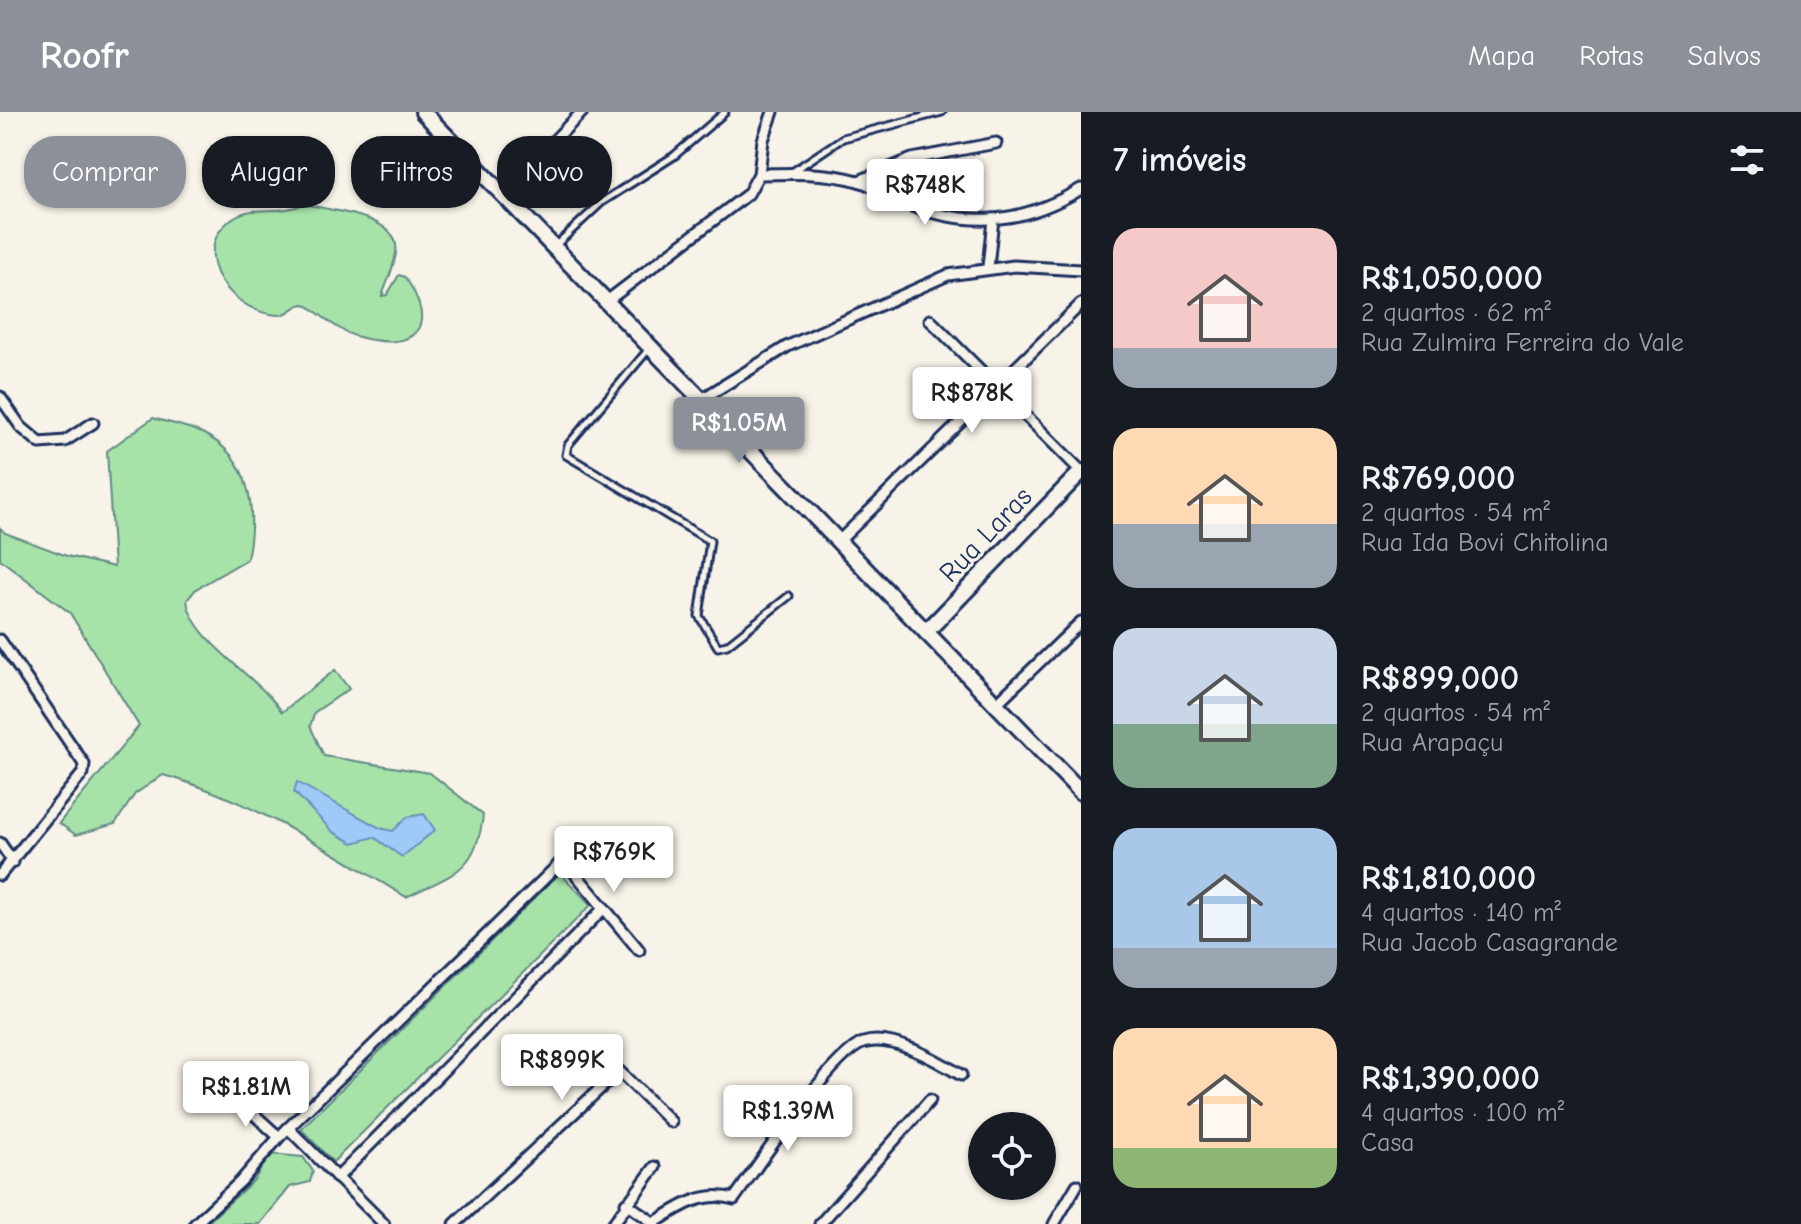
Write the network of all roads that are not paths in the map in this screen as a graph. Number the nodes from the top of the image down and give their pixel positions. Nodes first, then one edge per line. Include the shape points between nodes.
1 (423, 112) edge
2 (582, 112) edge
3 (725, 112) edge
4 (773, 112) edge
5 (942, 112) edge
6 (559, 136) edge
7 (996, 143) dead end
8 (791, 173) junction
9 (759, 174) junction
10 (859, 181) junction
11 (497, 185) edge
12 (1081, 189) edge
13 (519, 208) edge
14 (993, 219) junction
15 (555, 246) junction
16 (988, 267) junction
17 (1081, 270) edge
18 (607, 301) junction
19 (1081, 304) edge
20 (930, 320) dead end
21 (652, 346) junction
22 (998, 386) junction
23 (0, 397) edge
24 (702, 399) junction
25 (93, 423) dead end
26 (1081, 472) edge
27 (839, 541) junction
28 (789, 596) dead end
29 (1081, 622) edge
30 (926, 632) junction
31 (0, 640) edge
32 (996, 704) junction
33 (1081, 792) edge
34 (590, 834) dead end
35 (0, 843) edge
36 (564, 860) junction
37 (13, 862) junction
38 (0, 875) edge
39 (604, 908) junction
40 (639, 950) dead end
41 (961, 1075) dead end
42 (235, 1097) dead end
43 (930, 1100) dead end
44 (671, 1122) dead end
45 (288, 1128) junction
46 (279, 1137) junction
47 (655, 1167) dead end
48 (337, 1178) junction
49 (1077, 1185) dead end
50 (626, 1203) junction
51 (195, 1224) edge
52 (384, 1224) edge
53 (455, 1224) edge
54 (613, 1224) edge
55 (820, 1224) edge
56 (1054, 1224) edge

1 - 11 street
2 - 6 street
3 - 15 lane via 674,156 602,202
4 - 9 street
5 - 8 lane via 843,138
7 - 10 street via 912,159
8 - 9 street
8 - 10 street
9 - 18 street via 740,201
10 - 14 street via 944,216
12 - 14 street via 1032,213
13 - 15 street
14 - 16 street
15 - 18 street
16 - 17 street
16 - 24 street via 948,275 788,346
18 - 21 street
19 - 22 street
20 - 22 street
21 - 24 street
21 - 28 lane via 568,445 566,455 710,541 699,616 718,647
22 - 26 street
22 - 27 street
23 - 25 street via 40,443 65,441
24 - 27 street
26 - 30 street, Rua Laras
27 - 30 street
29 - 32 street
30 - 32 street
31 - 37 street via 82,757 83,773
32 - 33 street
34 - 36 street
35 - 37 street
36 - 39 street
36 - 45 street
37 - 38 street
39 - 40 street
39 - 48 street
41 - 50 street via 899,1045 866,1042 815,1088 734,1199 718,1194 687,1202 654,1223
42 - 46 street
43 - 55 street
44 - 53 street via 619,1071
45 - 46 street
45 - 48 street
46 - 51 street
47 - 50 street
48 - 52 street
49 - 56 street
50 - 54 street

